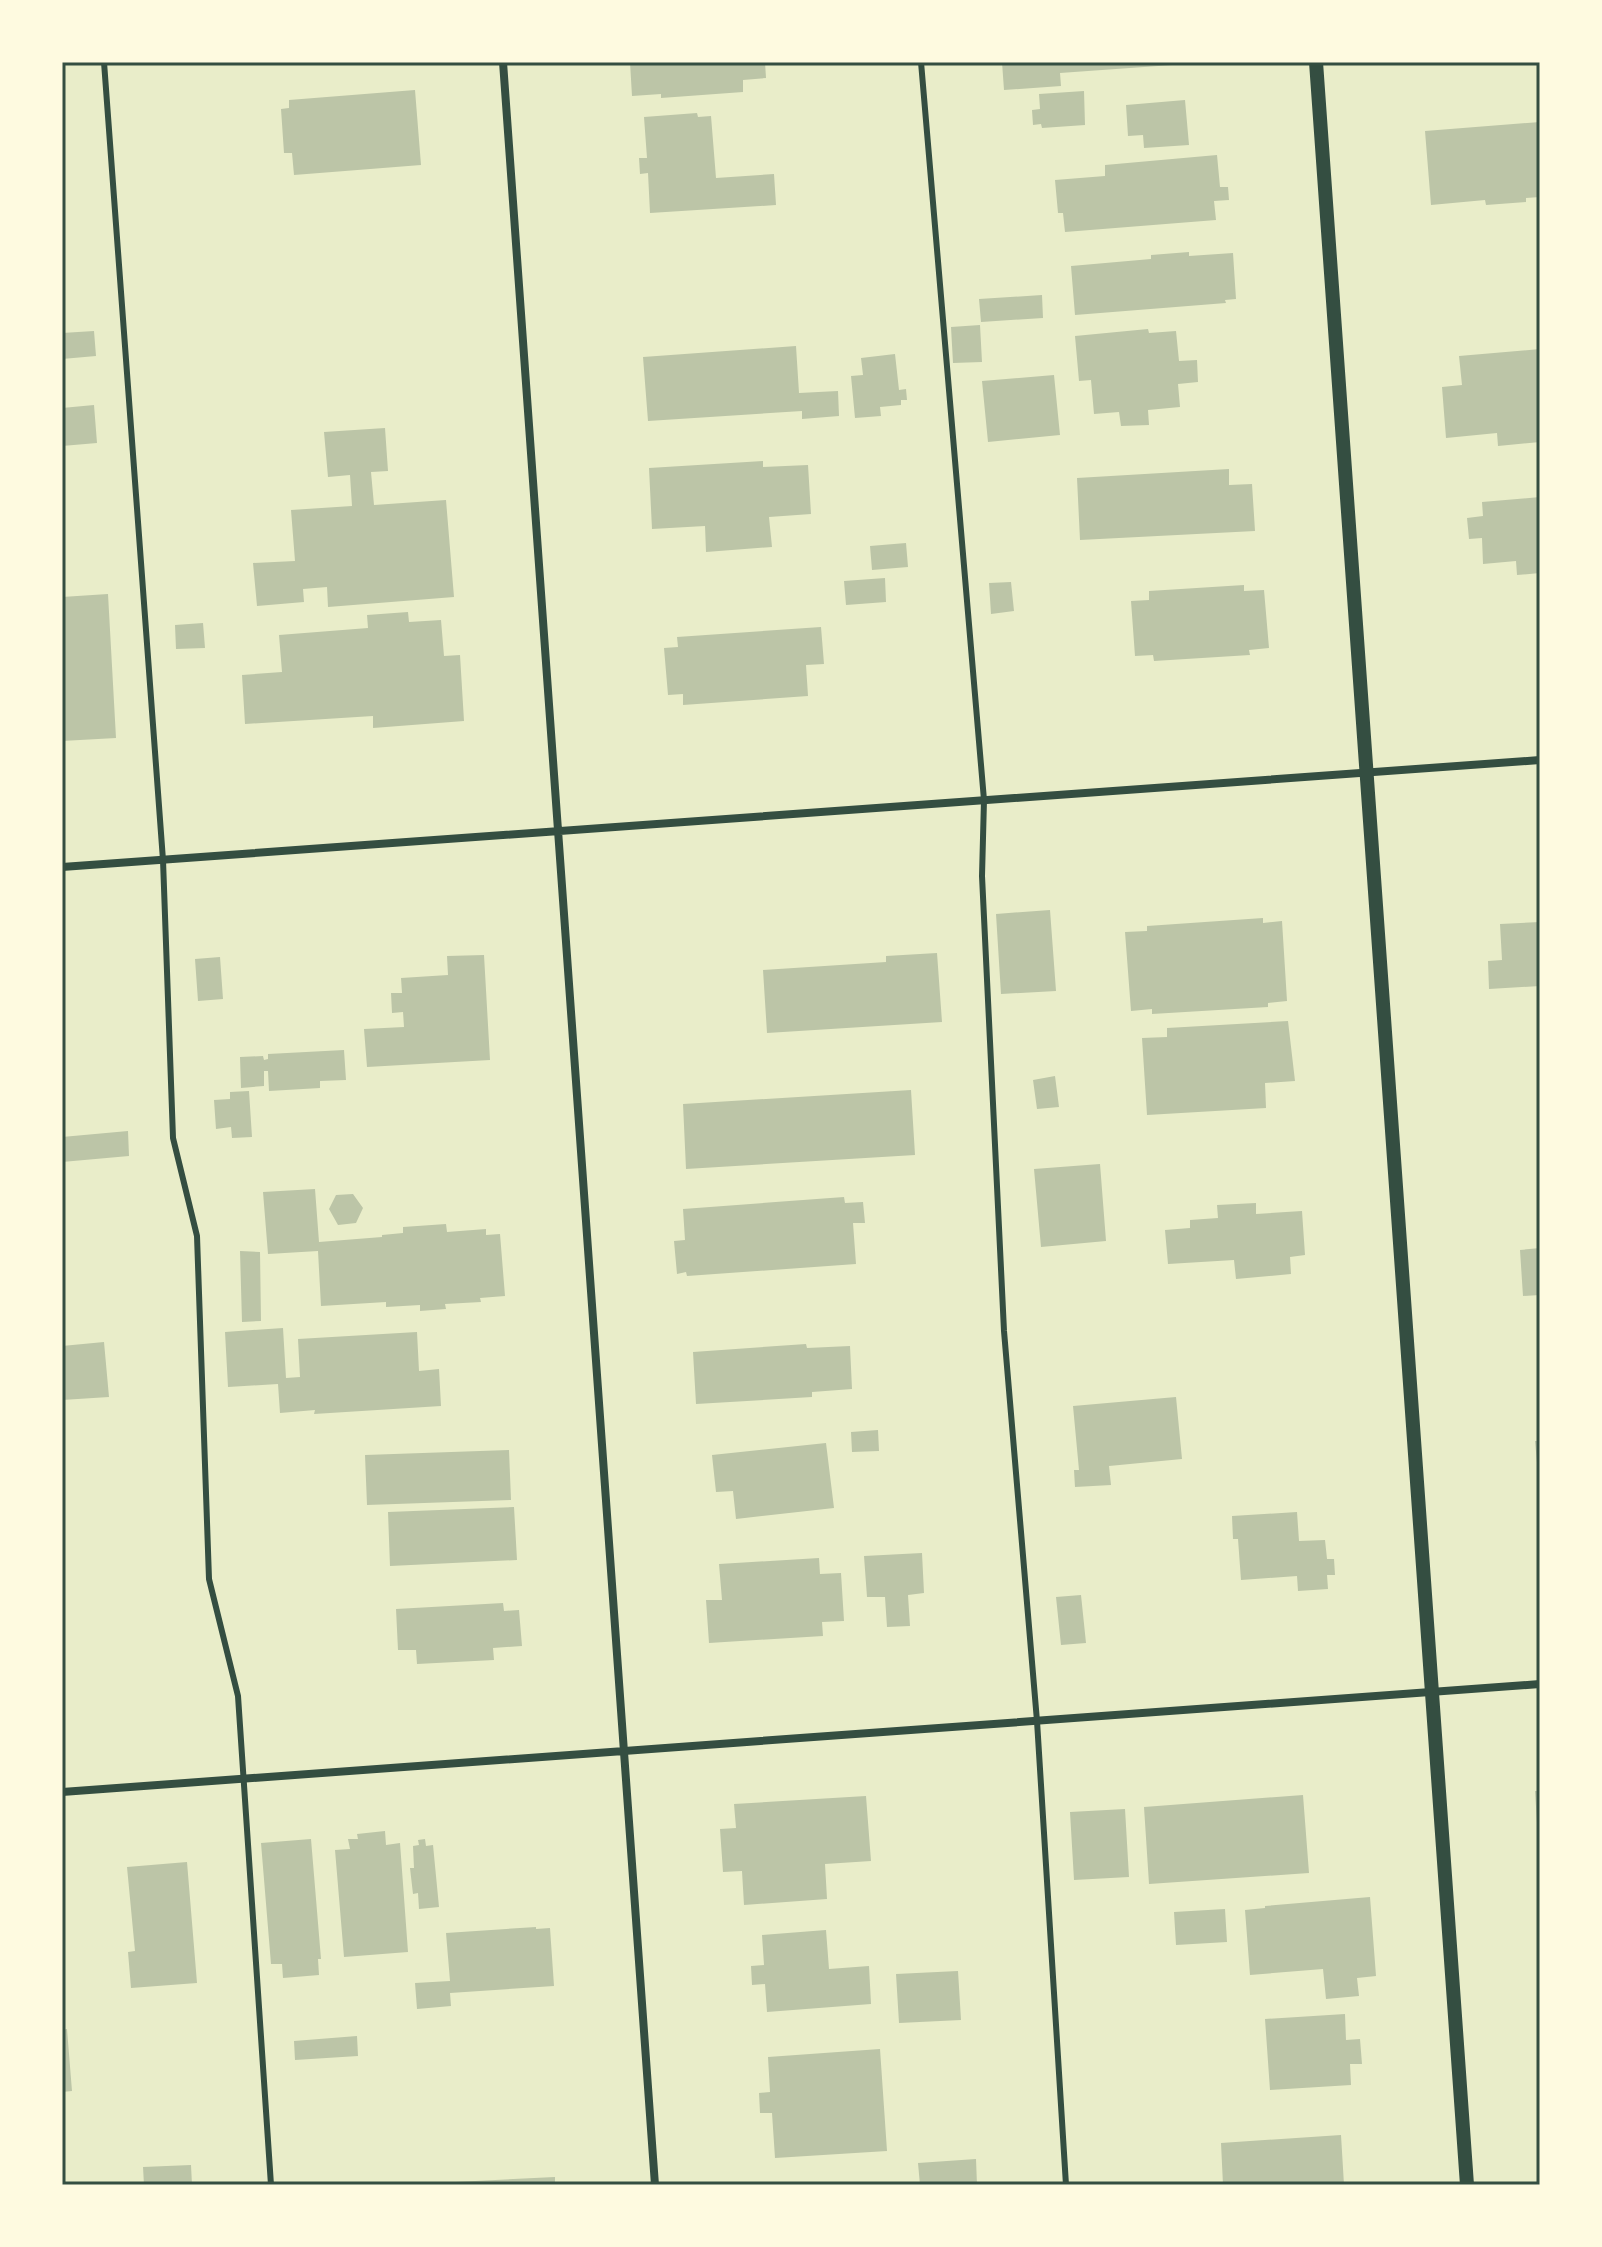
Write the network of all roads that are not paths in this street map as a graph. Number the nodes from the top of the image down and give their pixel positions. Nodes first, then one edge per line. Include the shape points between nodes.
1 (104, 62) edge
2 (503, 62) edge
3 (921, 62) edge
4 (1316, 62) edge
5 (1540, 760) edge
6 (1366, 773) junction
7 (984, 800) junction
8 (558, 831) junction
9 (163, 860) junction
10 (62, 867) edge
11 (1540, 1684) edge
12 (1431, 1692) junction
13 (1037, 1721) junction
14 (624, 1751) junction
15 (244, 1779) junction
16 (62, 1792) edge
17 (271, 2185) edge
18 (655, 2185) edge
19 (1066, 2185) edge
20 (1467, 2185) edge

1 - 9 lane
2 - 8 street
3 - 7 lane
4 - 6 street
5 - 6 street
6 - 7 street
6 - 12 street
7 - 8 street
7 - 13 lane via 982,876 1004,1331
8 - 9 street
8 - 14 street
9 - 10 street
9 - 15 lane via 173,1138 197,1236 209,1579 238,1696
11 - 12 street
12 - 13 street
12 - 20 street
13 - 14 street
13 - 19 lane
14 - 15 street
14 - 18 street
15 - 16 street
15 - 17 lane

